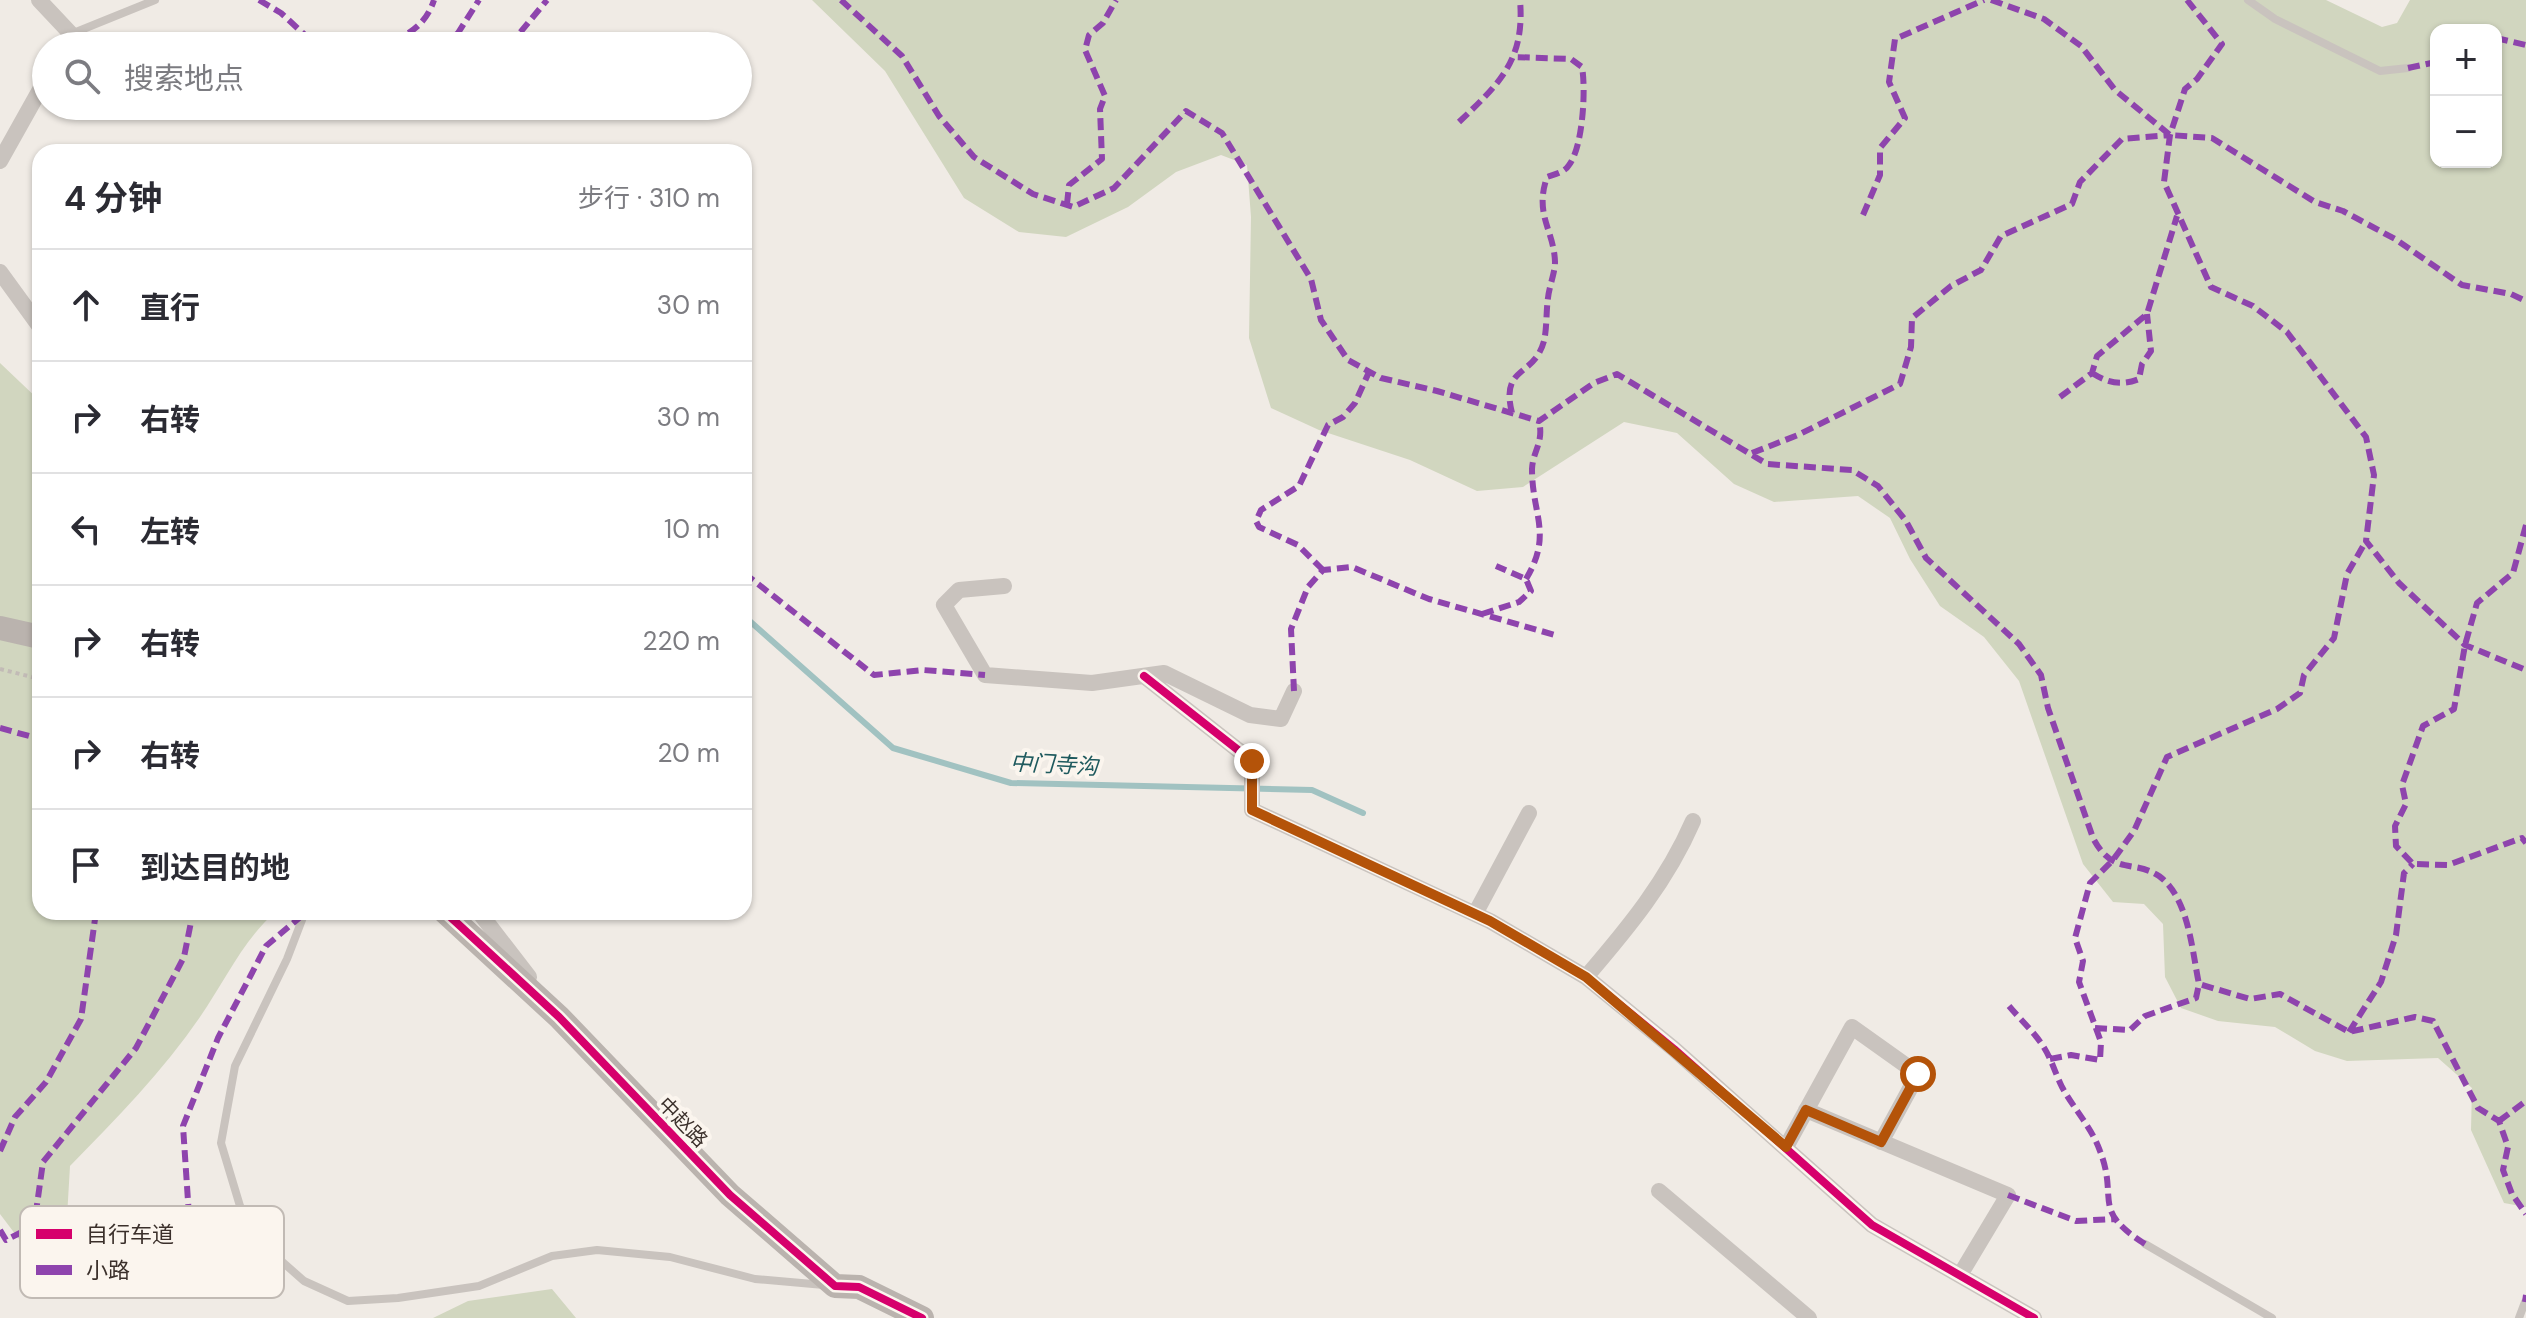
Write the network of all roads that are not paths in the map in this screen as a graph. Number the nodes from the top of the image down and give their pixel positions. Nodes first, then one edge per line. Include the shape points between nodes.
1 (39, 0) edge
2 (155, 0) edge
3 (2248, 0) edge
4 (62, 32) edge
5 (85, 32) edge
6 (2408, 68) dead end
7 (32, 104) edge
8 (0, 161) edge
9 (0, 272) edge
10 (32, 316) edge
11 (1004, 586) dead end
12 (0, 628) edge
13 (32, 635) edge
14 (1144, 676) junction
15 (1294, 691) dead end
16 (1529, 813) dead end
17 (1693, 821) dead end
18 (1475, 914) junction
19 (302, 920) edge
20 (454, 920) edge
21 (485, 920) edge
22 (1586, 977) junction
23 (559, 1017) junction
24 (1806, 1110) junction
25 (1881, 1142) junction
26 (1786, 1147) junction
27 (1659, 1191) dead end
28 (240, 1206) edge
29 (2145, 1244) dead end
30 (284, 1263) edge
31 (1960, 1275) junction
32 (835, 1286) junction
33 (2525, 1302) edge
34 (922, 1318) edge
35 (1809, 1318) edge
36 (2034, 1318) edge
37 (2272, 1318) edge
38 (2519, 1318) edge

1 - 4 street
2 - 5 lane
3 - 6 lane via 2380,71
7 - 8 street
9 - 10 street
11 - 14 street via 959,590 944,605 985,675 1092,683
12 - 13 street
14 - 15 street via 1164,673 1250,715 1281,719
14 - 18 street via 1252,761 1252,810
16 - 18 street
17 - 22 street via 1676,860 1642,911
18 - 22 street
19 - 28 lane via 235,1066 221,1143
20 - 23 street, 中赵路
21 - 23 street
22 - 26 street
23 - 32 street, 中赵路 via 730,1195
24 - 25 street
24 - 25 street via 1852,1027 1918,1074
24 - 26 street
25 - 31 street via 2008,1195
26 - 31 street via 1872,1225
27 - 35 street
29 - 37 lane
30 - 32 lane via 304,1281 348,1301 479,1286 552,1256 597,1250 670,1257 755,1279
31 - 36 street
32 - 34 street, 中赵路 via 859,1287
33 - 38 lane

